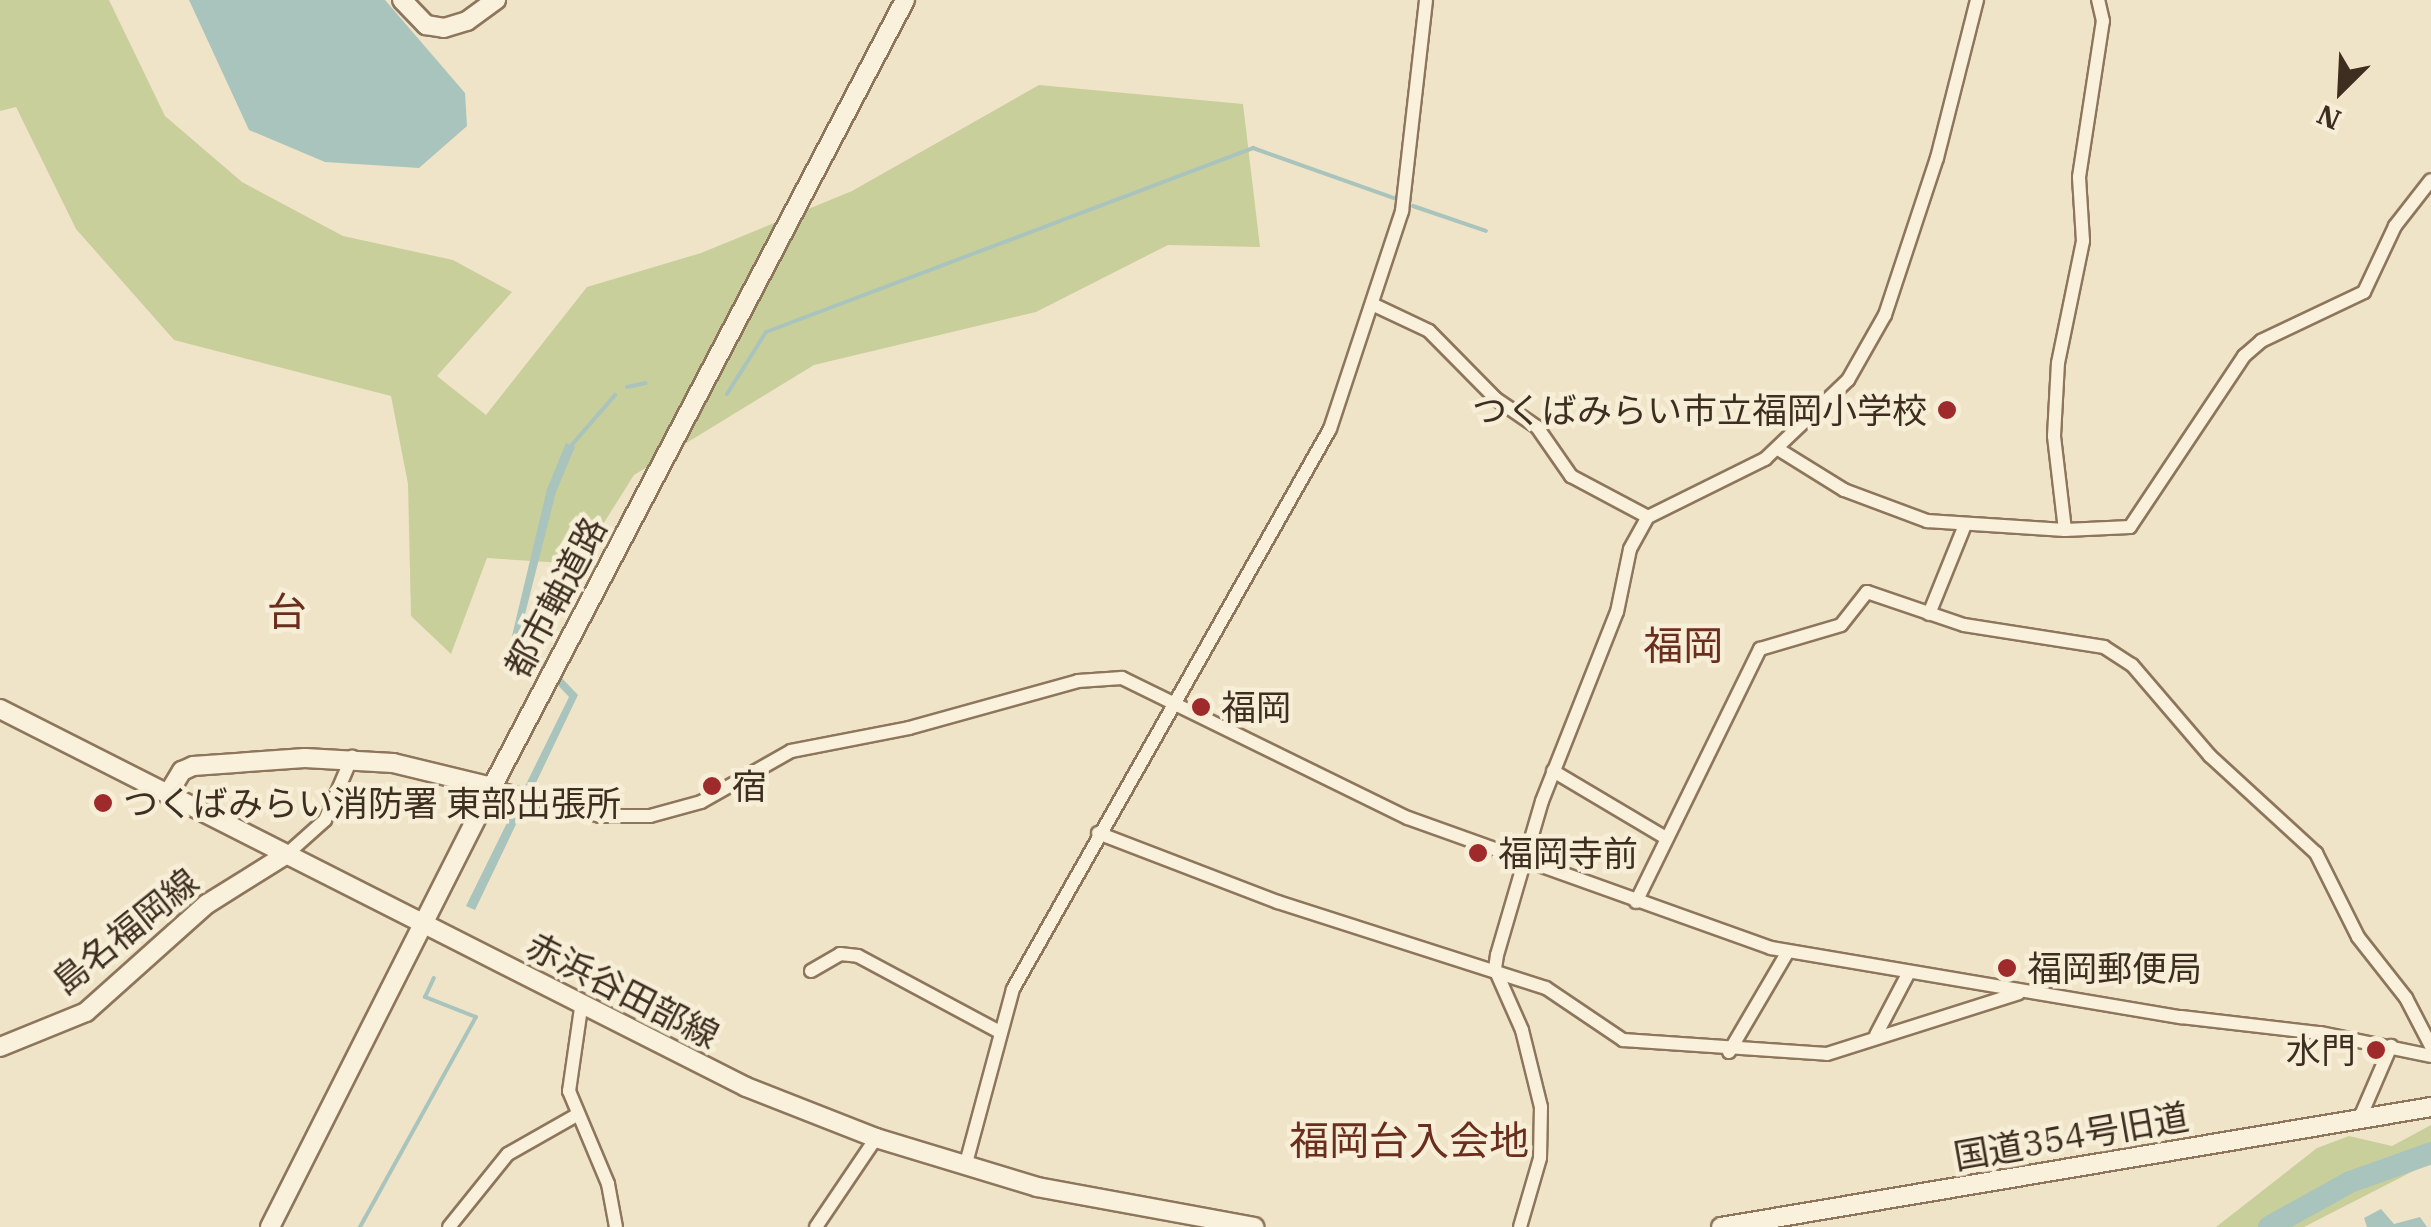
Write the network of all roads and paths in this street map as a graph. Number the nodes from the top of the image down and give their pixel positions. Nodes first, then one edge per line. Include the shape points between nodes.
1 (402, 0) edge
2 (496, 0) edge
3 (904, 0) edge
4 (1426, 0) edge
5 (1977, 0) edge
6 (2098, 0) edge
7 (2431, 180) edge
8 (1372, 304) junction
9 (1778, 448) junction
10 (1648, 517) junction
11 (1965, 525) junction
12 (2066, 530) junction
13 (1930, 614) junction
14 (1173, 698) junction
15 (0, 709) edge
16 (352, 758) junction
17 (1553, 771) junction
18 (492, 787) junction
19 (168, 794) junction
20 (1098, 832) junction
21 (1666, 838) junction
22 (287, 854) junction
23 (1522, 862) junction
24 (1636, 902) junction
25 (422, 924) junction
26 (1787, 953) junction
27 (1496, 969) junction
28 (811, 971) dead end
29 (1908, 974) junction
30 (2021, 992) junction
31 (582, 1008) junction
32 (998, 1031) junction
33 (1876, 1035) junction
34 (2392, 1046) junction
35 (2431, 1046) edge
36 (0, 1047) edge
37 (1729, 1052) junction
38 (2431, 1056) edge
39 (2431, 1107) edge
40 (575, 1116) junction
41 (2359, 1120) junction
42 (876, 1138) junction
43 (965, 1167) junction
44 (270, 1227) edge
45 (449, 1227) edge
46 (616, 1227) edge
47 (816, 1227) edge
48 (1254, 1227) edge
49 (1520, 1227) edge
50 (1721, 1227) edge

1 - 2 street via 426,24 444,28
3 - 18 street, 都市軸道路
4 - 8 street via 1406,192
5 - 9 street via 1938,158 1878,332 1838,394
6 - 12 street via 2103,22 2079,177 2083,241 2058,363 2054,436
7 - 12 street via 2395,226 2364,292 2261,341 2244,356 2143,515 2117,530
8 - 10 street via 1430,331 1496,399 1537,427 1571,476
8 - 14 street via 1318,456
9 - 10 street
9 - 11 street via 1844,490 1904,516
10 - 17 street via 1630,549 1616,612
11 - 12 street
11 - 13 street
13 - 21 street via 1868,592 1841,625 1760,648
13 - 35 street via 2104,646 2132,664 2210,756 2316,853 2358,937 2406,998
14 - 18 street via 1138,680 1078,681 909,728 790,751 700,802 650,816 600,816
14 - 20 street
14 - 23 street via 1365,798
15 - 19 street, 赤浜谷田部線
16 - 18 street
16 - 19 street via 192,766
16 - 22 street via 325,820
17 - 21 street
17 - 23 street
18 - 25 street, 都市軸道路
19 - 22 street, 赤浜谷田部線
20 - 27 street via 1278,902
20 - 32 street via 1013,990
21 - 24 street
22 - 25 street, 赤浜谷田部線
22 - 36 street, 島名福岡線 via 207,904 86,1012
23 - 24 street
23 - 27 street
24 - 26 street
25 - 31 street, 赤浜谷田部線
25 - 44 street, 都市軸道路
26 - 29 street
26 - 37 street
27 - 37 street via 1546,988 1623,1040
27 - 49 street via 1522,1030 1541,1107 1540,1158
28 - 32 street via 840,954 858,956
29 - 30 street
29 - 33 street
30 - 33 street
30 - 34 street
31 - 40 street via 568,1076
31 - 42 street, 赤浜谷田部線 via 746,1087
32 - 43 street
33 - 37 street via 1827,1054
34 - 38 street
34 - 41 street
39 - 41 street, 国道354号旧道
40 - 45 street via 508,1154
40 - 46 street via 608,1184
41 - 50 street, 国道354号旧道
42 - 43 street, 赤浜谷田部線
42 - 47 street
43 - 48 street, 赤浜谷田部線 via 1114,1205

